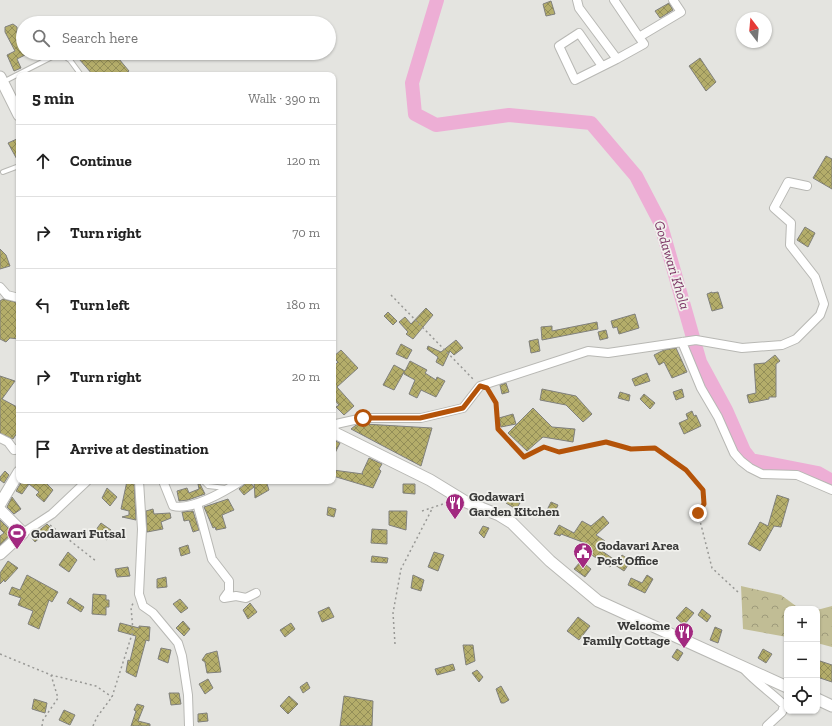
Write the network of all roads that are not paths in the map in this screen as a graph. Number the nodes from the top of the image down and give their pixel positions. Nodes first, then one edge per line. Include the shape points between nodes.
1 (578, 0) edge
2 (614, 0) edge
3 (673, 0) edge
4 (639, 37) junction
5 (617, 59) junction
6 (45, 60) edge
7 (70, 60) edge
8 (602, 66) junction
9 (19, 72) edge
10 (79, 72) edge
11 (16, 73) edge
12 (1, 80) edge
13 (16, 109) edge
14 (16, 167) edge
15 (3, 172) dead end
16 (807, 186) dead end
17 (0, 288) edge
18 (16, 297) edge
19 (682, 342) junction
20 (336, 424) edge
21 (336, 433) edge
22 (0, 438) edge
23 (16, 450) edge
24 (16, 477) edge
25 (84, 484) edge
26 (139, 484) edge
27 (164, 484) edge
28 (206, 484) edge
29 (236, 484) edge
30 (230, 488) junction
31 (832, 490) edge
32 (0, 504) edge
33 (197, 504) junction
34 (0, 510) edge
35 (23, 533) junction
36 (0, 554) edge
37 (256, 593) dead end
38 (743, 668) junction
39 (784, 686) edge
40 (820, 700) edge
41 (832, 706) edge
42 (190, 726) edge
43 (766, 726) edge

1 - 5 street via 579,8
2 - 4 street
3 - 4 street via 681,12
4 - 5 street via 644,44
5 - 8 street
6 - 9 lane
7 - 10 lane
8 - 8 street via 579,34 559,46 575,80
11 - 12 lane
12 - 13 street
14 - 15 lane
16 - 19 street via 788,182 774,208 791,223 790,245 815,277 824,304 820,315 796,339 782,345 742,348 696,340
17 - 18 street via 7,295
19 - 20 street via 608,353 588,351 480,386 463,408 420,418 363,418
19 - 31 street via 701,388 718,417 734,453 741,461 762,474 797,475
21 - 38 street via 430,480 466,502 512,523 598,601
22 - 23 street
24 - 32 street
25 - 35 street via 45,519
26 - 42 street via 142,529 139,594 143,606 153,613 178,643 188,695
27 - 33 street via 173,506
28 - 30 lane
29 - 30 street
30 - 33 street
33 - 37 street via 214,564 229,581 229,591 224,598 246,598
34 - 35 street
35 - 36 street
38 - 39 street
38 - 43 street via 755,682 774,695 784,706 782,712
40 - 41 street

